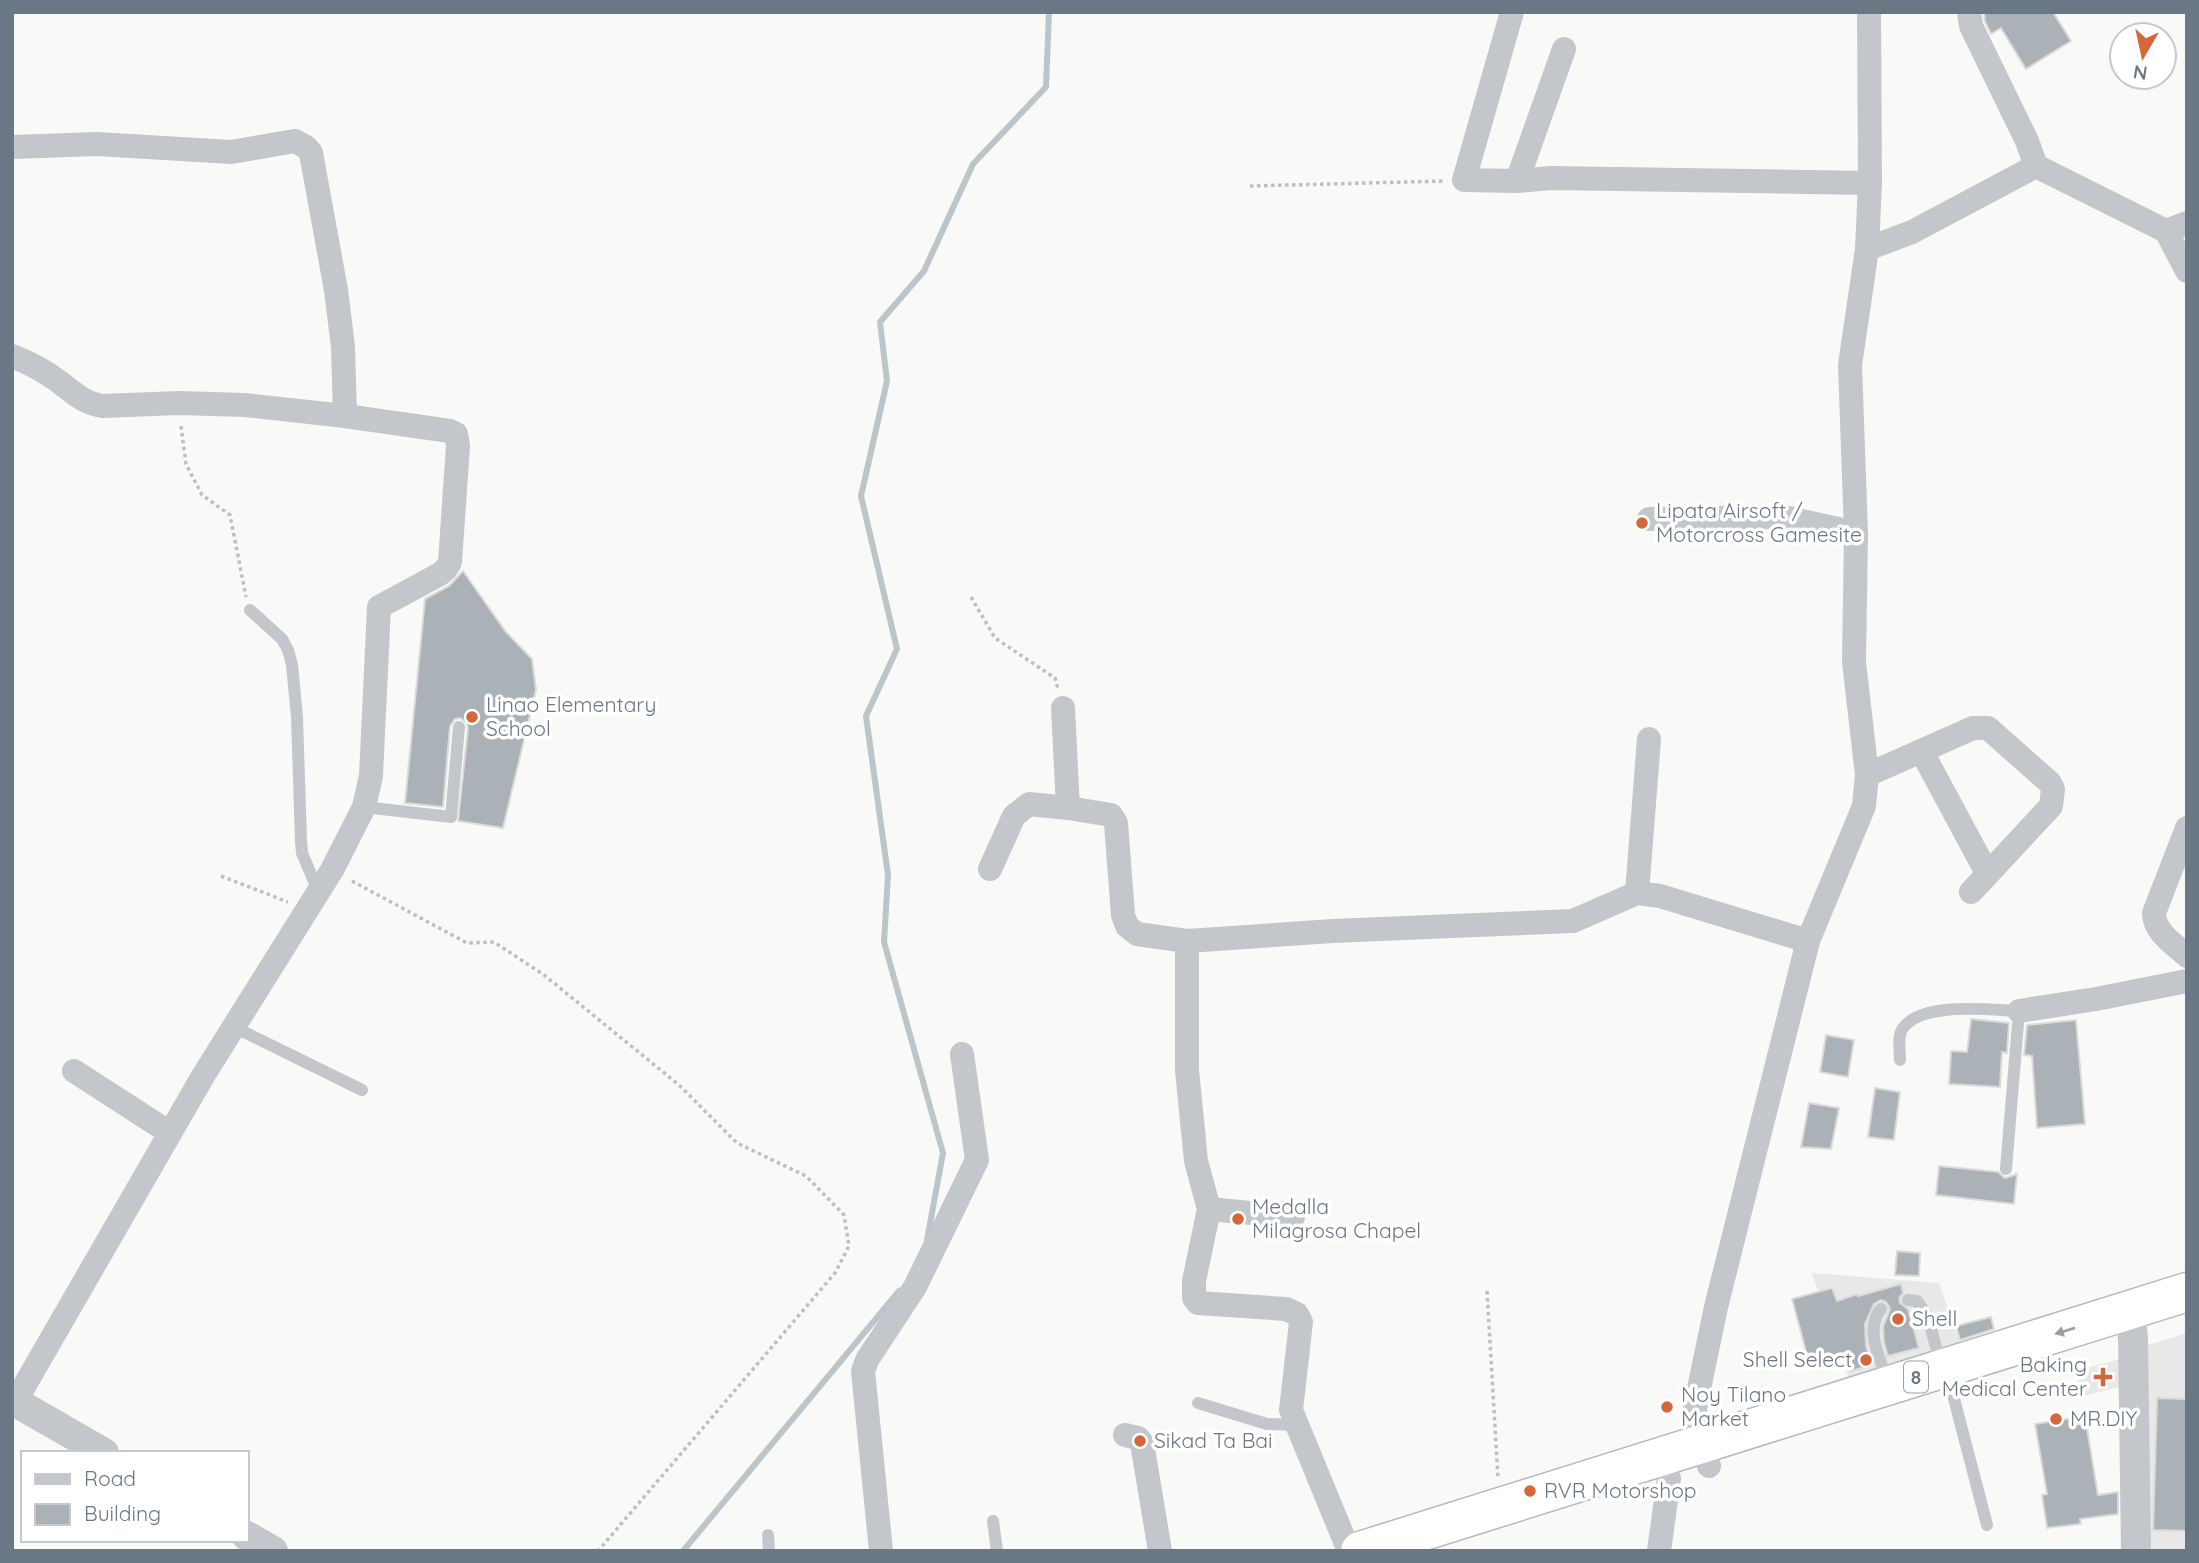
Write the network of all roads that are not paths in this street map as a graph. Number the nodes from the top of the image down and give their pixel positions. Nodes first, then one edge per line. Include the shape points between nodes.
1 (1512, 12) edge
2 (1869, 12) edge
3 (1969, 12) edge
4 (1564, 49) dead end
5 (12, 146) edge
6 (2036, 166) junction
7 (1517, 181) junction
8 (1870, 183) junction
9 (2176, 227) edge
10 (1867, 249) junction
11 (2187, 271) edge
12 (12, 356) edge
13 (345, 416) junction
14 (1649, 519) dead end
15 (1856, 533) junction
16 (248, 605) road end
17 (1063, 708) road end
18 (459, 727) dead end
19 (1649, 739) dead end
20 (1922, 752) junction
21 (1867, 775) junction
22 (364, 807) junction
23 (1068, 808) junction
24 (2187, 828) edge
25 (990, 869) dead end
26 (1987, 873) junction
27 (1971, 891) dead end
28 (1637, 893) junction
29 (312, 900) junction
30 (1187, 941) junction
31 (1808, 941) junction
32 (2187, 956) edge
33 (2187, 981) edge
34 (2019, 1011) junction
35 (234, 1027) junction
36 (962, 1054) dead end
37 (1900, 1060) dead end
38 (74, 1071) dead end
39 (362, 1090) dead end
40 (170, 1133) junction
41 (2006, 1169) dead end
42 (1209, 1209) junction
43 (1293, 1217) dead end
44 (2187, 1292) edge
45 (1908, 1300) dead end
46 (1881, 1309) dead end
47 (2187, 1319) edge
48 (2132, 1324) junction
49 (1947, 1379) junction
50 (1889, 1386) junction
51 (14, 1401) edge
52 (1198, 1404) dead end
53 (1296, 1425) junction
54 (1125, 1435) dead end
55 (101, 1451) edge
56 (1706, 1455) junction
57 (1670, 1478) junction
58 (993, 1521) dead end
59 (1987, 1525) dead end
60 (768, 1535) dead end
61 (248, 1537) edge
62 (272, 1551) edge
63 (769, 1551) edge
64 (881, 1551) edge
65 (997, 1551) edge
66 (1160, 1551) edge
67 (1349, 1551) edge
68 (1360, 1551) edge
69 (1437, 1551) edge
70 (1659, 1551) edge
71 (2136, 1551) edge

1 - 7 street via 1464,180
2 - 8 street
3 - 6 street via 1970,26
4 - 7 street
5 - 13 street via 230,152 295,141 306,147 311,153 336,290
6 - 9 street
6 - 10 street via 1912,232
7 - 8 street
8 - 10 street
9 - 11 street
10 - 15 street via 1850,365
12 - 13 street via 90,404 245,405
13 - 22 street via 450,430 456,434 458,446 450,562 440,574 382,604 378,611 371,776
14 - 15 street via 1784,517
15 - 21 street via 1854,662
16 - 29 lane via 289,650 297,717 302,853
17 - 23 street
18 - 22 lane via 451,817
19 - 28 street
20 - 21 street
20 - 26 street
20 - 26 street via 1973,728 1988,728 2050,783 2051,806
21 - 31 street via 1864,806
22 - 29 street
23 - 25 street via 1029,804 1013,816
23 - 30 street via 1107,813 1116,823 1127,926 1136,934
24 - 32 street via 2154,919
26 - 27 street
28 - 30 street via 1573,922
28 - 31 street
29 - 35 street
30 - 42 street via 1186,1070 1196,1161
31 - 56 street via 1695,1408
33 - 34 street
34 - 37 lane via 1925,1013 1904,1027
34 - 41 lane
35 - 39 lane
35 - 40 street
36 - 64 street via 977,1160 915,1287 863,1371
38 - 40 street
40 - 51 street
42 - 43 street
42 - 53 street via 1194,1298 1198,1303 1286,1309 1297,1314 1301,1322 1291,1401
44 - 48 highway, 8
45 - 49 lane via 1917,1301 1927,1315
46 - 50 lane via 1874,1322 1875,1344
47 - 48 highway, 8
48 - 49 highway, 8
48 - 71 street
49 - 50 highway, 8
49 - 56 highway, 8
49 - 59 lane
50 - 56 highway, 8
51 - 55 street
52 - 53 lane via 1267,1424
53 - 67 street
54 - 66 street via 1142,1444
56 - 57 highway, 8
56 - 68 highway, 8 via 1500,1508
57 - 69 highway, 8
57 - 70 street
58 - 65 lane
60 - 63 lane
61 - 62 street

